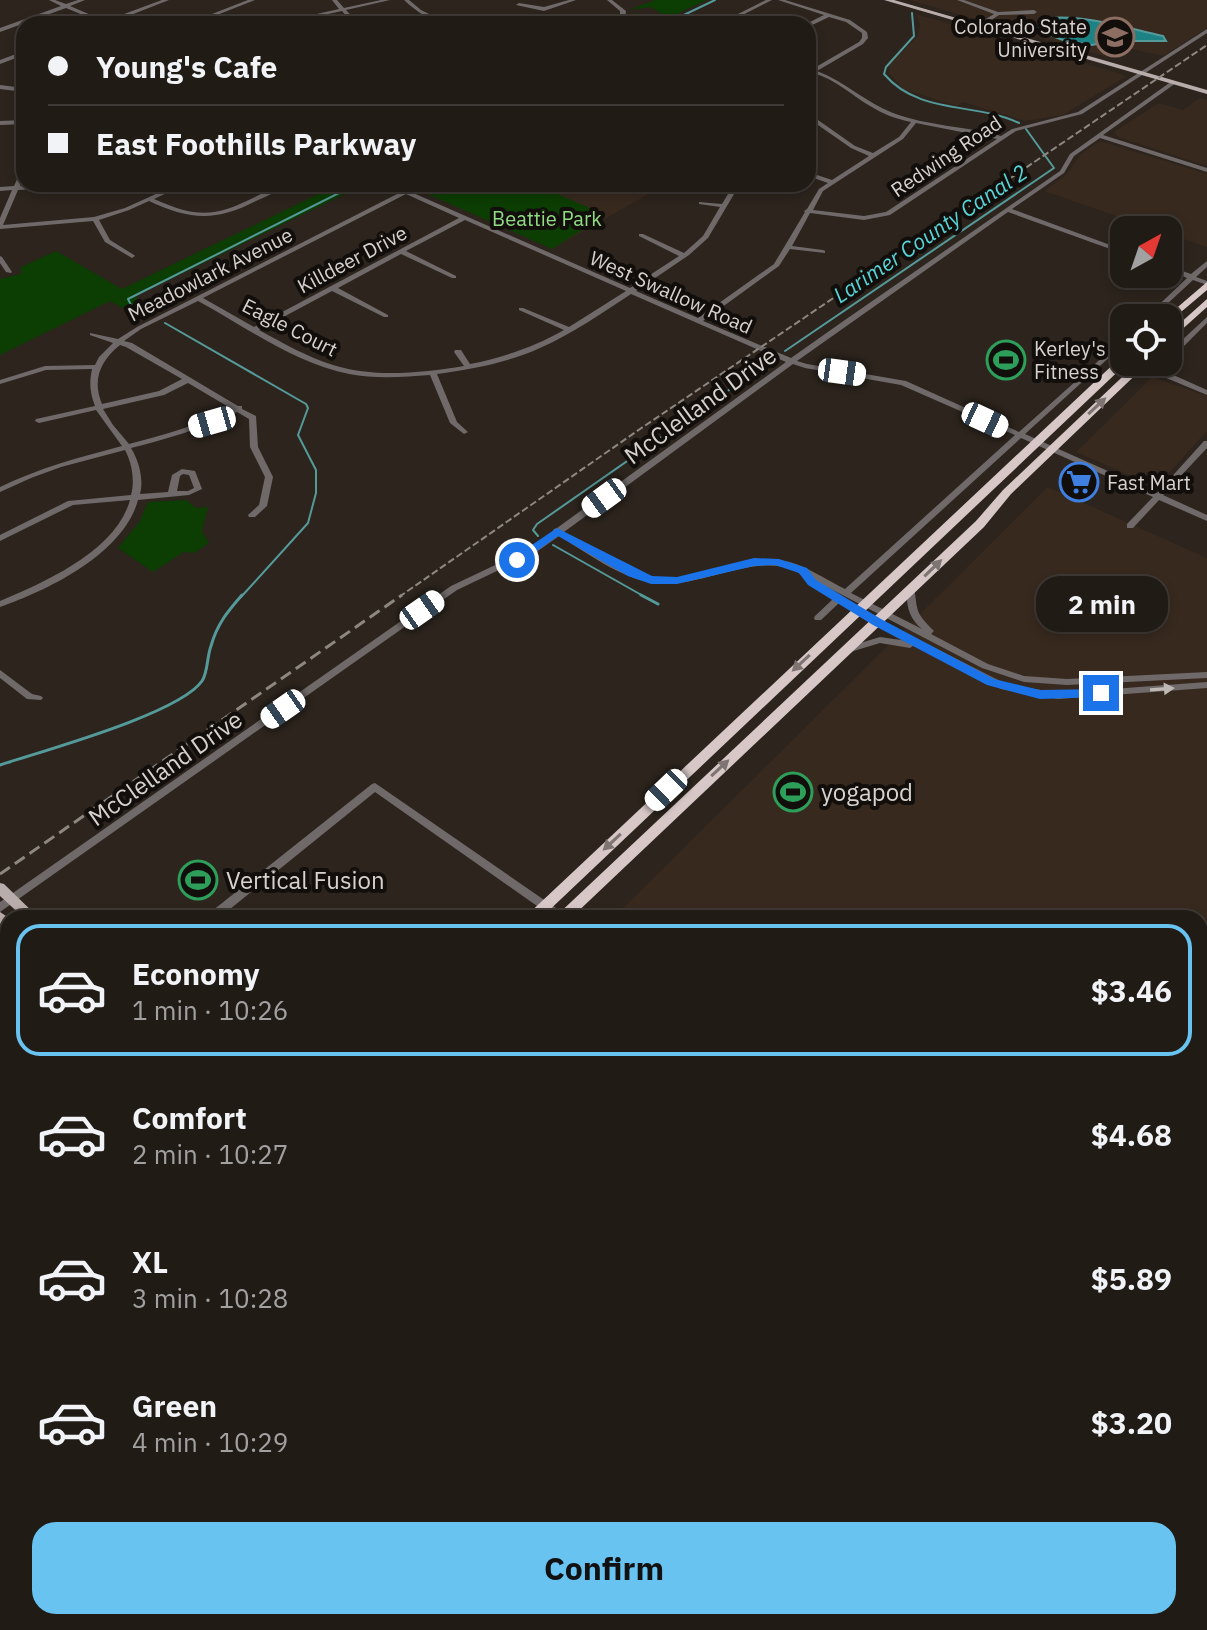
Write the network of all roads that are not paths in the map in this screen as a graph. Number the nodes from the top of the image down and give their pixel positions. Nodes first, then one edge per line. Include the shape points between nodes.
1 (51, 0) edge
2 (83, 0) edge
3 (167, 0) edge
4 (253, 0) edge
5 (334, 0) edge
6 (388, 0) edge
7 (406, 0) edge
8 (574, 0) edge
9 (609, 0) edge
10 (770, 0) edge
11 (780, 0) edge
12 (887, 0) edge
13 (959, 0) edge
14 (519, 5) dead end
15 (66, 6) junction
16 (342, 9) junction
17 (1034, 12) dead end
18 (994, 13) junction
19 (828, 15) junction
20 (38, 16) edge
21 (88, 16) edge
22 (126, 16) edge
23 (210, 16) edge
24 (311, 16) edge
25 (349, 16) edge
26 (429, 16) edge
27 (622, 16) edge
28 (737, 16) edge
29 (816, 21) edge
30 (974, 26) junction
31 (1207, 31) edge
32 (816, 69) edge
33 (816, 74) edge
34 (1139, 74) junction
35 (1171, 84) junction
36 (1207, 95) edge
37 (816, 121) edge
38 (915, 121) junction
39 (1100, 136) junction
40 (1002, 138) junction
41 (874, 156) junction
42 (1207, 170) edge
43 (816, 177) edge
44 (833, 182) junction
45 (16, 188) joint
46 (0, 189) edge
47 (165, 192) edge
48 (269, 192) edge
49 (405, 192) joint
50 (732, 192) edge
51 (149, 199) junction
52 (701, 203) dead end
53 (724, 206) junction
54 (1008, 210) junction
55 (807, 211) junction
56 (464, 218) junction
57 (95, 219) junction
58 (0, 226) edge
59 (641, 235) dead end
60 (788, 247) junction
61 (1110, 247) edge
62 (400, 251) junction
63 (823, 252) dead end
64 (132, 256) dead end
65 (684, 256) junction
66 (0, 258) edge
67 (1207, 263) edge
68 (9, 272) dead end
69 (1182, 273) edge
70 (454, 277) dead end
71 (1193, 277) junction
72 (1207, 284) edge
73 (332, 288) junction
74 (629, 290) junction
75 (198, 298) junction
76 (1207, 302) edge
77 (1163, 304) edge
78 (1182, 307) edge
79 (521, 309) dead end
80 (386, 316) dead end
81 (1207, 319) edge
82 (698, 321) junction
83 (1182, 326) edge
84 (256, 329) junction
85 (567, 329) junction
86 (92, 334) dead end
87 (118, 341) junction
88 (1182, 343) edge
89 (458, 352) dead end
90 (1110, 353) edge
91 (793, 363) junction
92 (467, 365) junction
93 (97, 367) junction
94 (433, 373) junction
95 (1110, 373) edge
96 (1129, 376) edge
97 (1169, 376) edge
98 (189, 379) junction
99 (0, 382) edge
100 (1207, 393) edge
101 (96, 406) junction
102 (239, 408) junction
103 (39, 421) dead end
104 (464, 432) dead end
105 (1019, 435) junction
106 (1036, 443) junction
107 (126, 446) junction
108 (1205, 448) edge
109 (1050, 450) junction
110 (0, 490) edge
111 (172, 494) dead end
112 (135, 496) junction
113 (1158, 496) junction
114 (252, 515) dead end
115 (1207, 518) edge
116 (1130, 526) dead end
117 (557, 531) junction
118 (0, 538) edge
119 (911, 589) junction
120 (843, 595) junction
121 (0, 604) edge
122 (862, 607) junction
123 (818, 618) dead end
124 (881, 618) junction
125 (950, 647) junction
126 (847, 650) junction
127 (933, 652) junction
128 (0, 673) edge
129 (1207, 675) edge
130 (1207, 685) edge
131 (38, 698) dead end
132 (0, 888) edge
133 (13, 899) junction
134 (543, 907) junction
135 (0, 908) edge
136 (25, 910) edge
137 (221, 910) edge
138 (540, 910) edge
139 (548, 910) edge
140 (570, 910) edge

1 - 15 street
2 - 15 street
3 - 22 street
4 - 23 street
5 - 16 street
6 - 16 street
7 - 26 street
8 - 14 street via 544,9
9 - 27 street
10 - 28 street
11 - 19 street
12 - 30 main road
13 - 18 street
15 - 20 street
15 - 21 street
16 - 24 street
16 - 25 street
17 - 18 street
18 - 30 street
19 - 29 street
19 - 32 street via 859,26 865,38
30 - 34 main road
31 - 34 street, Redwing Road
33 - 38 street via 838,81 881,110
34 - 35 main road
34 - 40 street, Redwing Road via 1080,113 1024,126
35 - 36 main road
35 - 39 street, McClelland Drive
37 - 41 street
38 - 40 street
38 - 41 street via 906,135
39 - 42 street
39 - 54 street, McClelland Drive via 1072,155 1062,172
40 - 55 street, Redwing Road via 888,214 864,218
41 - 44 street
43 - 44 street
44 - 55 street
45 - 46 street
45 - 58 street
47 - 51 street
48 - 51 street via 200,220
49 - 56 street, West Swallow Road
49 - 75 street, Meadowlark Avenue
50 - 53 street, Eagle Court
51 - 57 street
52 - 53 street
53 - 65 street, Eagle Court via 706,237
54 - 61 street
54 - 91 street, McClelland Drive
55 - 60 street
56 - 62 street, Killdeer Drive
56 - 74 street, West Swallow Road
57 - 58 street
57 - 64 street via 107,241
59 - 65 street
60 - 63 street
60 - 82 street via 772,270
62 - 70 street
62 - 73 street, Killdeer Drive
65 - 74 street, Eagle Court
66 - 68 street
67 - 71 street
69 - 71 street
71 - 72 street
71 - 77 street
72 - 78 highway
73 - 80 street
73 - 84 street, Killdeer Drive
74 - 82 street, West Swallow Road
74 - 85 street, Eagle Court
75 - 84 street, Eagle Court
75 - 87 street, Meadowlark Avenue
76 - 83 highway
79 - 85 street
81 - 88 street
82 - 91 street, West Swallow Road
84 - 94 street, Eagle Court via 342,370 386,376
85 - 92 street, Eagle Court via 538,346
86 - 87 street
87 - 93 street, Meadowlark Avenue
87 - 98 street
89 - 92 street
90 - 105 street
91 - 105 street, West Swallow Road via 894,380
91 - 117 street, McClelland Drive
92 - 94 street, Eagle Court
93 - 99 street via 45,368
93 - 101 street via 91,391
94 - 104 street via 454,423
95 - 106 highway
109 -> 96 highway
97 - 100 street
98 - 101 street via 161,393
98 - 102 street
101 - 103 street
101 - 107 street
102 - 107 street via 212,422
102 - 114 street via 253,418 254,447 269,477 263,506
105 - 106 street, West Swallow Road
105 - 120 street
106 - 109 street, West Swallow Road
106 - 122 highway
107 - 110 street via 39,469
107 - 112 street via 135,464
108 - 113 street
109 - 113 street, West Swallow Road
119 -> 109 highway
111 - 112 street
112 - 118 street via 71,503
112 - 121 street via 123,523 89,558 47,585
113 - 115 street, West Swallow Road
113 - 116 street
117 - 120 street via 651,580 677,580 764,561 803,570 812,582
117 - 133 street, McClelland Drive via 517,560 454,588
119 - 124 highway
119 - 125 street via 914,617
120 - 122 street
120 - 123 street
122 - 124 street
122 -> 134 highway
124 - 125 street
124 - 126 highway
124 - 127 street
125 - 129 street via 998,671 1039,682
126 - 127 street via 891,640
140 -> 126 highway
127 -> 130 street via 991,682 1040,695
128 - 131 street
132 - 133 main road
133 - 135 street, McClelland Drive
133 - 136 main road
134 - 137 street via 375,787
134 - 138 highway
134 - 139 street

